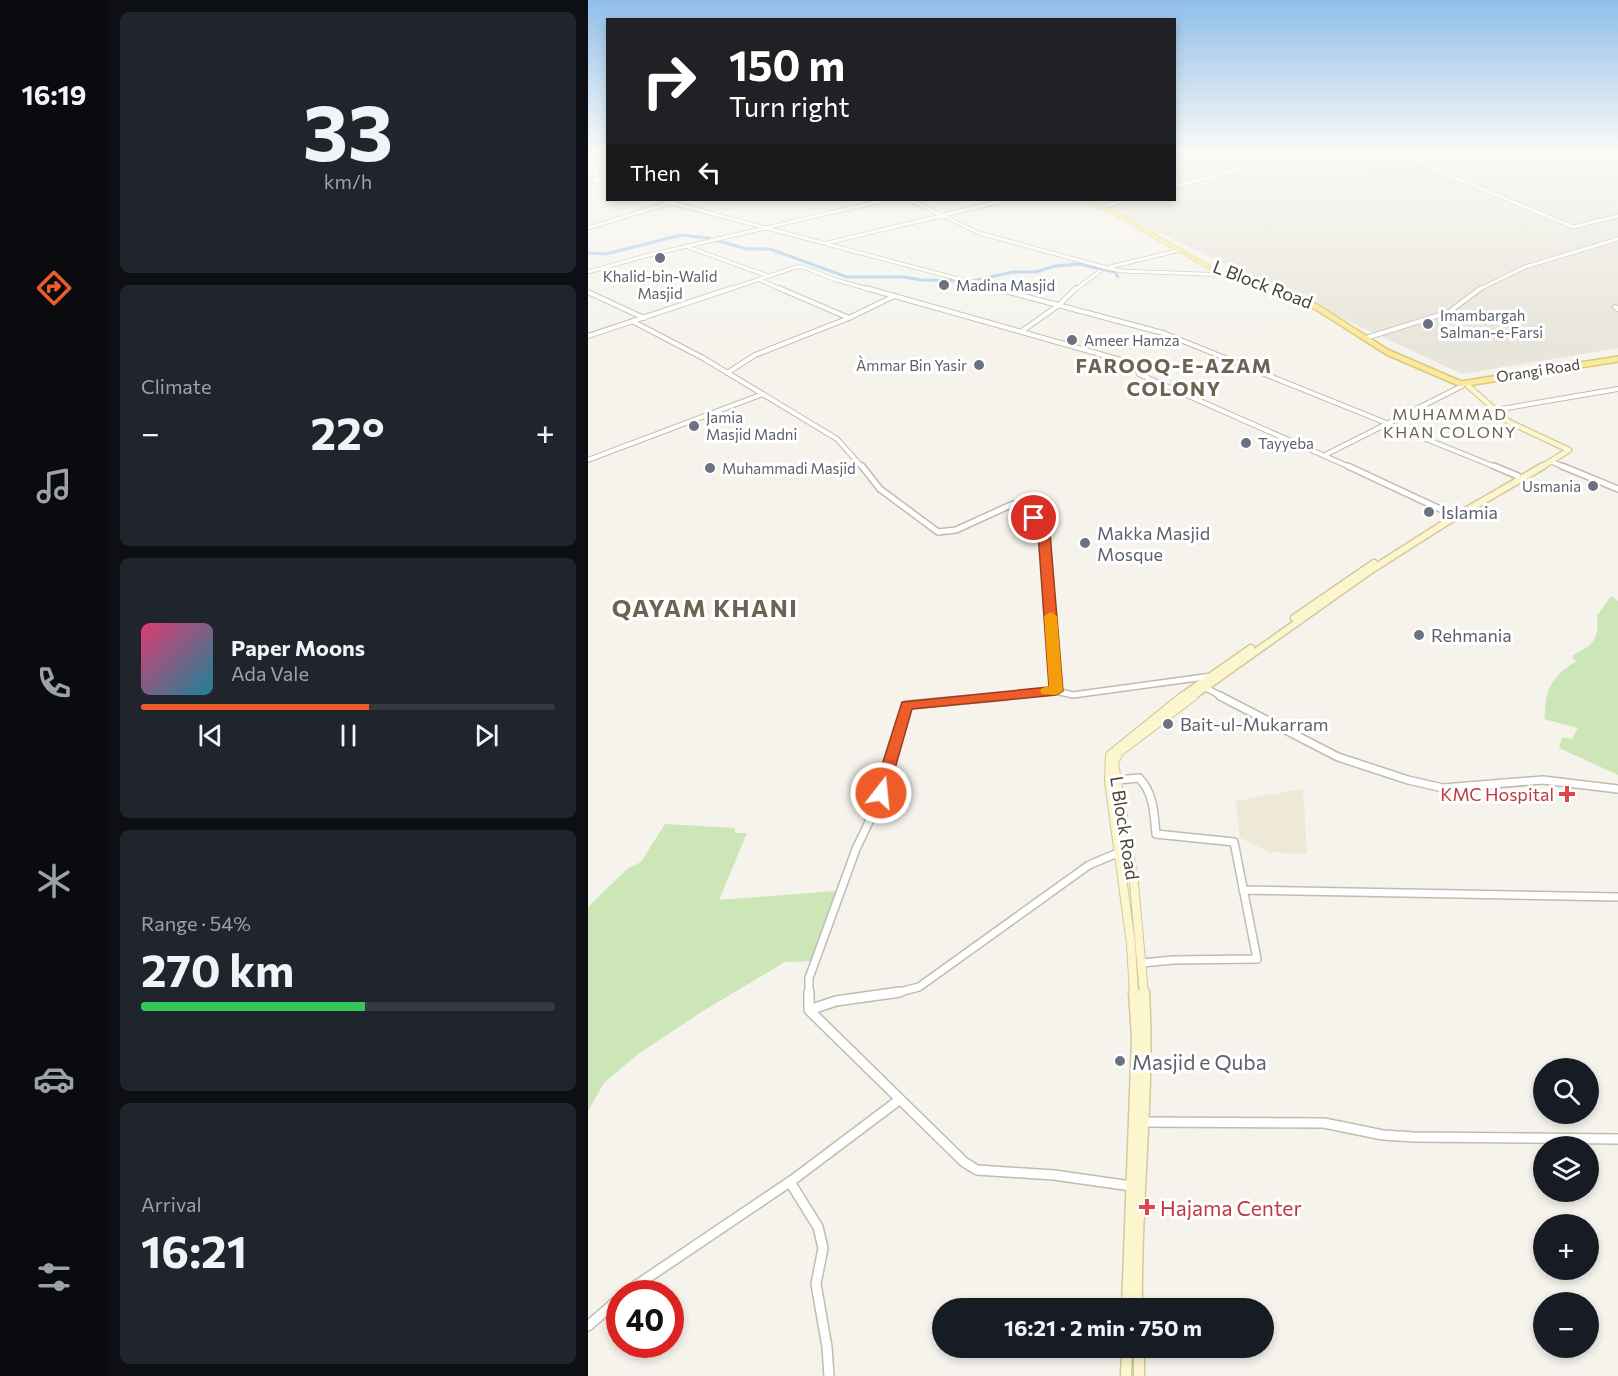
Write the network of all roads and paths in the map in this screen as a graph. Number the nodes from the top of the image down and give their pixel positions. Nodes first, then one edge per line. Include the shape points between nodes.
1 (628, 215) edge
2 (720, 215) edge
3 (817, 215) edge
4 (942, 215) joint
5 (1118, 215) edge
6 (1119, 215) edge
7 (1545, 215) edge
8 (1618, 216) edge
9 (764, 227) junction
10 (588, 228) edge
11 (1618, 239) edge
12 (826, 243) junction
13 (686, 246) junction
14 (1179, 250) junction
15 (1106, 268) junction
16 (1100, 271) dead end
17 (588, 272) edge
18 (1227, 275) junction
19 (769, 276) junction
20 (760, 279) junction
21 (1264, 284) junction
22 (588, 292) edge
23 (894, 296) junction
24 (1059, 305) junction
25 (645, 318) junction
26 (849, 318) junction
27 (634, 322) junction
28 (1022, 331) junction
29 (588, 336) edge
30 (1369, 337) junction
31 (1618, 358) edge
32 (727, 373) junction
33 (1462, 384) junction
34 (1618, 389) edge
35 (763, 394) junction
36 (1495, 410) junction
37 (1389, 422) junction
38 (1325, 455) junction
39 (588, 460) edge
40 (1550, 461) junction
41 (1518, 476) junction
42 (1618, 489) edge
43 (1454, 515) junction
44 (1210, 676) junction
45 (1219, 677) junction
46 (1202, 686) junction
47 (1056, 691) junction
48 (1117, 780) junction
49 (1618, 789) edge
50 (1120, 852) junction
51 (1243, 890) junction
52 (1618, 897) edge
53 (1142, 963) junction
54 (809, 1010) junction
55 (899, 1100) junction
56 (1139, 1122) junction
57 (1618, 1139) edge
58 (790, 1182) junction
59 (1131, 1186) junction
60 (644, 1280) edge
61 (1127, 1298) edge
62 (1137, 1298) edge
63 (606, 1310) edge
64 (588, 1326) edge
65 (1127, 1358) edge
66 (1139, 1358) edge
67 (829, 1376) edge
68 (1126, 1376) edge
69 (1139, 1376) edge

1 - 10 street
2 - 9 street
3 - 9 street
4 - 12 street
4 - 15 street via 979,233
5 - 14 main road, L Block Road
6 - 18 main road, L Block Road
7 - 8 street via 1573,227
9 - 12 street
9 - 13 street
11 - 30 street via 1525,267 1477,290 1449,312
12 - 24 street
13 - 17 street
13 - 19 street
14 - 15 street
14 - 18 main road, L Block Road
15 - 18 street
16 - 24 street
18 - 21 main road, L Block Road
19 - 20 street
19 - 23 street via 803,267
20 - 25 street
20 - 26 street
21 - 30 main road, L Block Road via 1308,299
21 - 33 main road, L Block Road via 1313,305 1397,357
22 - 25 street
23 - 26 street
23 - 28 street
24 - 28 street
24 - 37 street via 1190,343
25 - 27 street
26 - 32 street via 755,355
27 - 29 street
27 - 32 street
28 - 38 street via 1135,364 1139,374
30 - 33 main road, L Block Road via 1403,358
31 - 33 main road, Orangi Road
32 - 35 street
33 - 36 main road, L Block Road
33 - 37 street
33 - 41 main road, L Block Road via 1512,428 1563,449
34 - 36 street
35 - 39 street
35 - 47 street via 846,446 880,489 938,532 949,532 1013,504 1034,518 1044,533
36 - 40 main road, L Block Road via 1515,425 1569,450
37 - 38 street
37 - 41 street
38 - 43 street
40 - 42 street
40 - 43 main road, L Block Road
41 - 43 main road, L Block Road
43 - 44 main road, L Block Road via 1366,567
43 - 45 main road, L Block Road
44 - 45 street
44 - 46 main road, L Block Road
44 - 47 street via 1073,695
45 - 46 main road, L Block Road
46 - 48 main road, L Block Road via 1119,752 1114,763
46 - 49 street via 1338,757 1408,780 1443,788 1543,780
46 - 50 main road, L Block Road via 1149,720 1110,755
47 - 54 street via 907,705 876,807 856,849 809,978
48 - 51 street via 1139,778 1145,783 1150,791 1156,834 1234,842
48 - 53 main road, L Block Road
50 - 54 street via 1089,865 919,987 829,1002
50 - 56 main road, L Block Road via 1131,944
51 - 52 street
51 - 53 street via 1257,959
53 - 56 main road, L Block Road via 1145,1004
54 - 55 street
55 - 58 street
55 - 59 street via 977,1170
56 - 57 street via 1324,1123 1414,1137
56 - 59 main road, L Block Road
56 - 62 main road, L Block Road
58 - 60 street
58 - 67 street via 818,1227 823,1248 816,1284
59 - 61 main road, L Block Road
63 - 64 street
65 - 68 main road
66 - 69 main road

